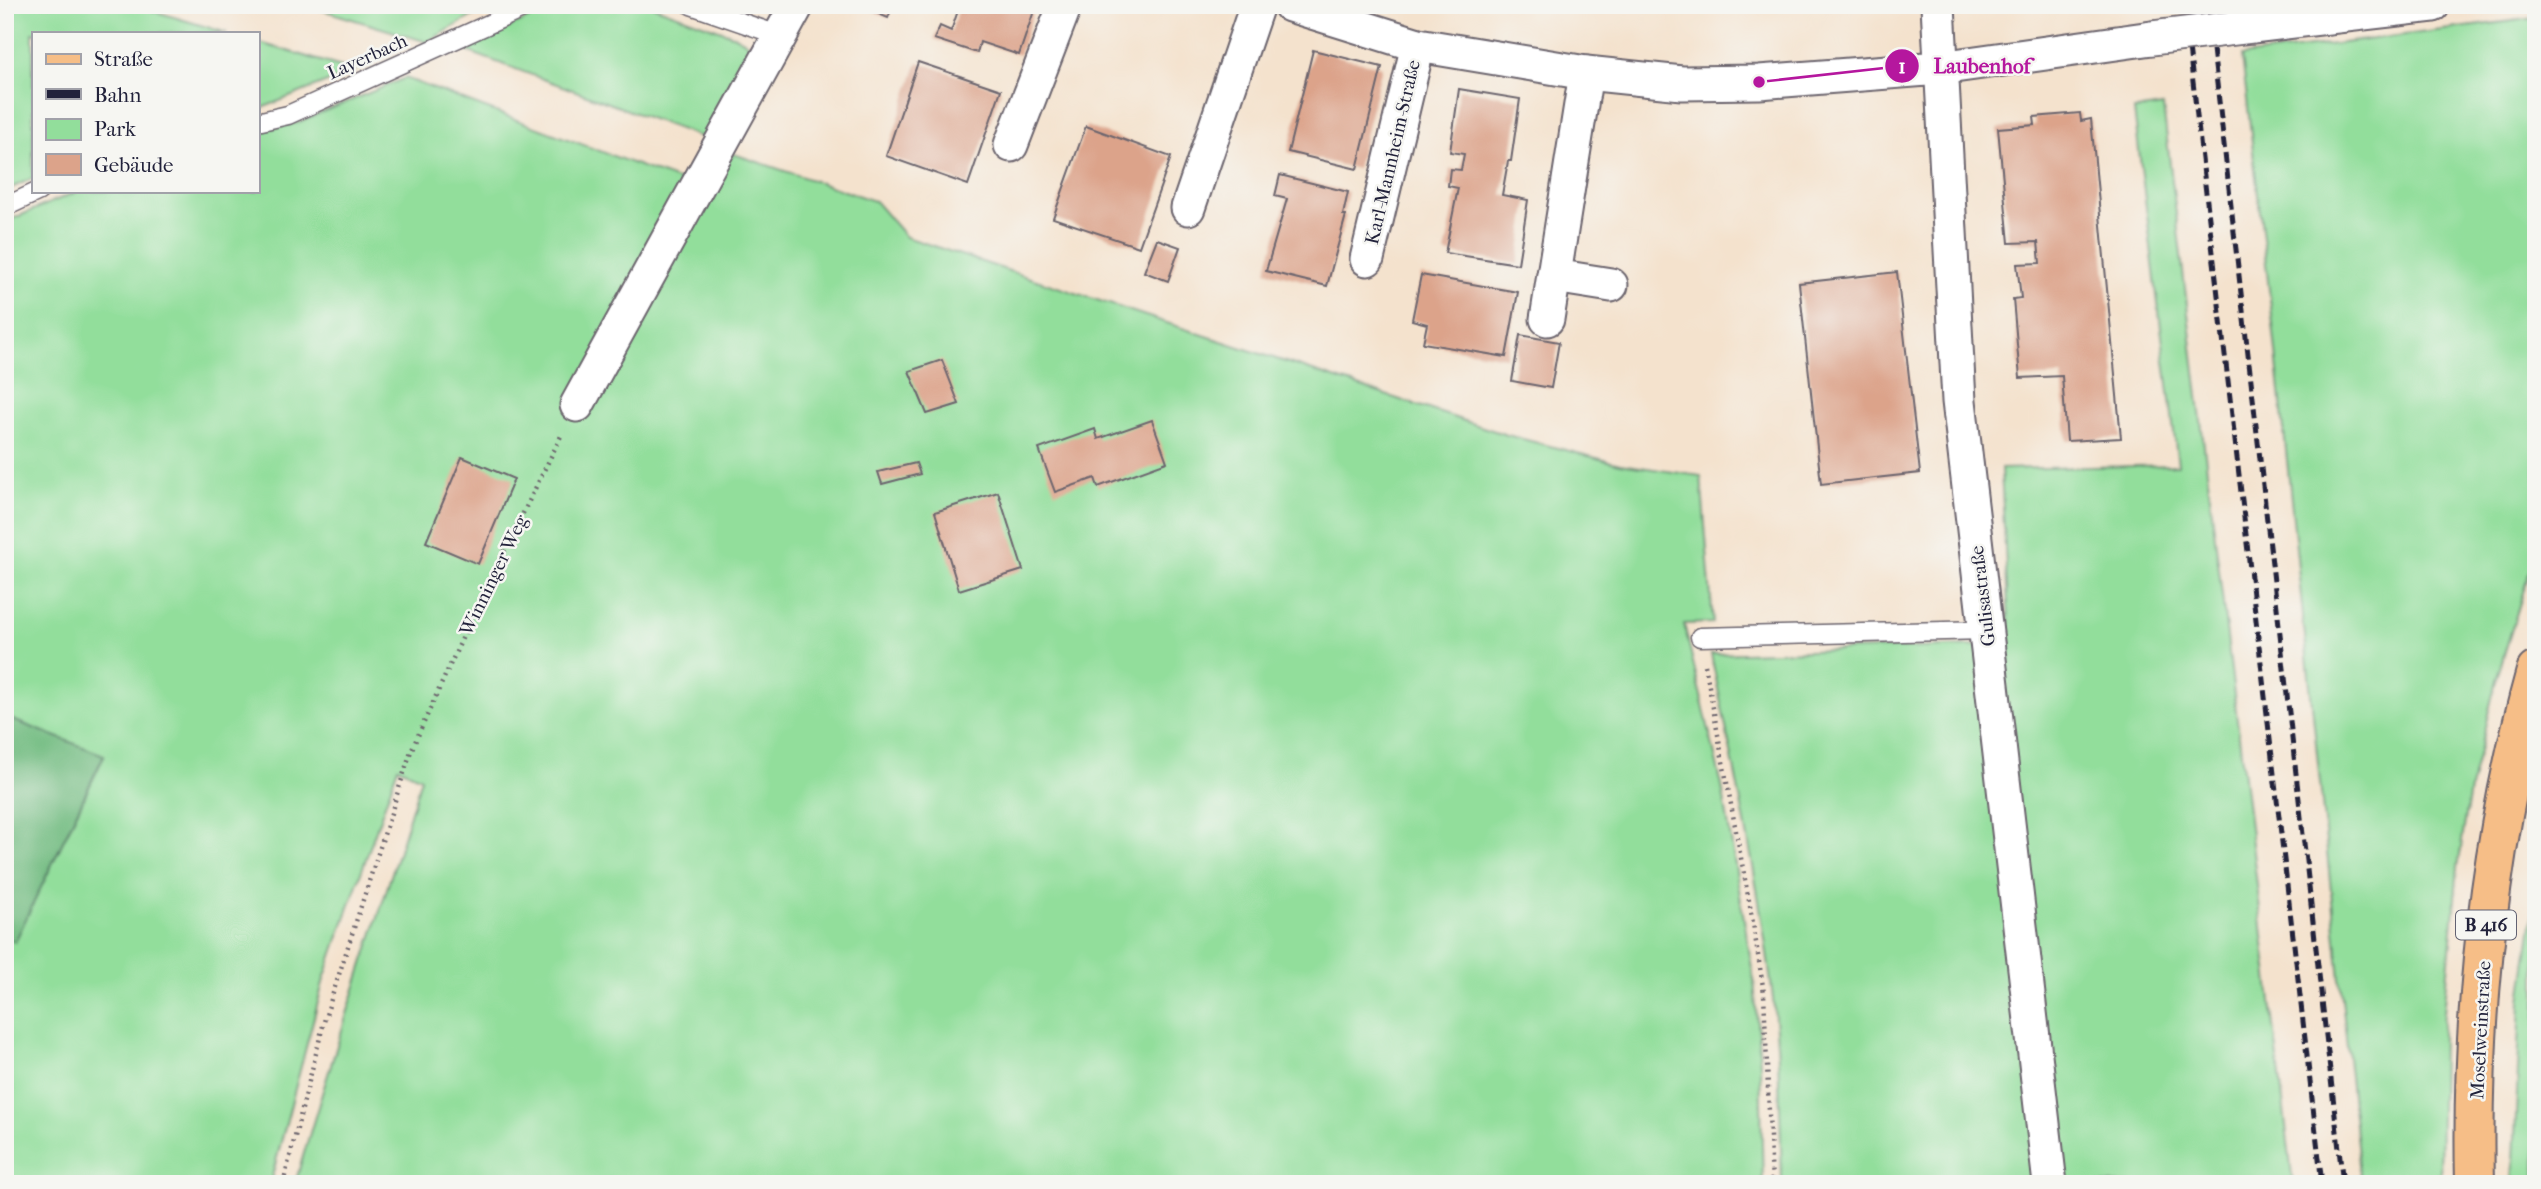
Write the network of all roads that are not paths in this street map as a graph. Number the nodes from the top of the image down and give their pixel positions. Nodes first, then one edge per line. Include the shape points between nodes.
1 (531, 5) edge
2 (691, 5) edge
3 (797, 5) edge
4 (1065, 5) edge
5 (1257, 5) edge
6 (1290, 5) edge
7 (1938, 5) edge
8 (2433, 5) edge
9 (780, 36) junction
10 (1418, 45) junction
11 (1940, 68) junction
12 (1586, 73) junction
13 (259, 122) edge
14 (1012, 145) dead end
15 (36, 192) edge
16 (5, 207) edge
17 (1188, 208) dead end
18 (1367, 258) dead end
19 (1554, 276) junction
20 (1611, 285) dead end
21 (1547, 319) dead end
22 (576, 405) road end
23 (1986, 631) junction
24 (1700, 637) road end
25 (2536, 671) edge
26 (2050, 1184) edge
27 (2475, 1184) edge

1 - 13 lane, Layerbach via 288,115
2 - 9 lane
3 - 9 street
4 - 14 street
5 - 17 street
6 - 10 street, Karl-Mannheim-Straße
7 - 11 street, Gulisastraße
8 - 11 street, Karl-Mannheim-Straße, bridge
9 - 22 street
10 - 12 street, Karl-Mannheim-Straße
10 - 18 street, Karl-Mannheim-Straße
11 - 12 street, Karl-Mannheim-Straße via 1695,83
11 - 23 street, Gulisastraße via 1959,401
12 - 19 street
15 - 16 lane
19 - 20 street
19 - 21 street
23 - 24 lane
23 - 26 street, Gulisastraße
25 - 27 main road, Moselweinstraße / B 416 via 2508,787 2487,920 2476,1056

